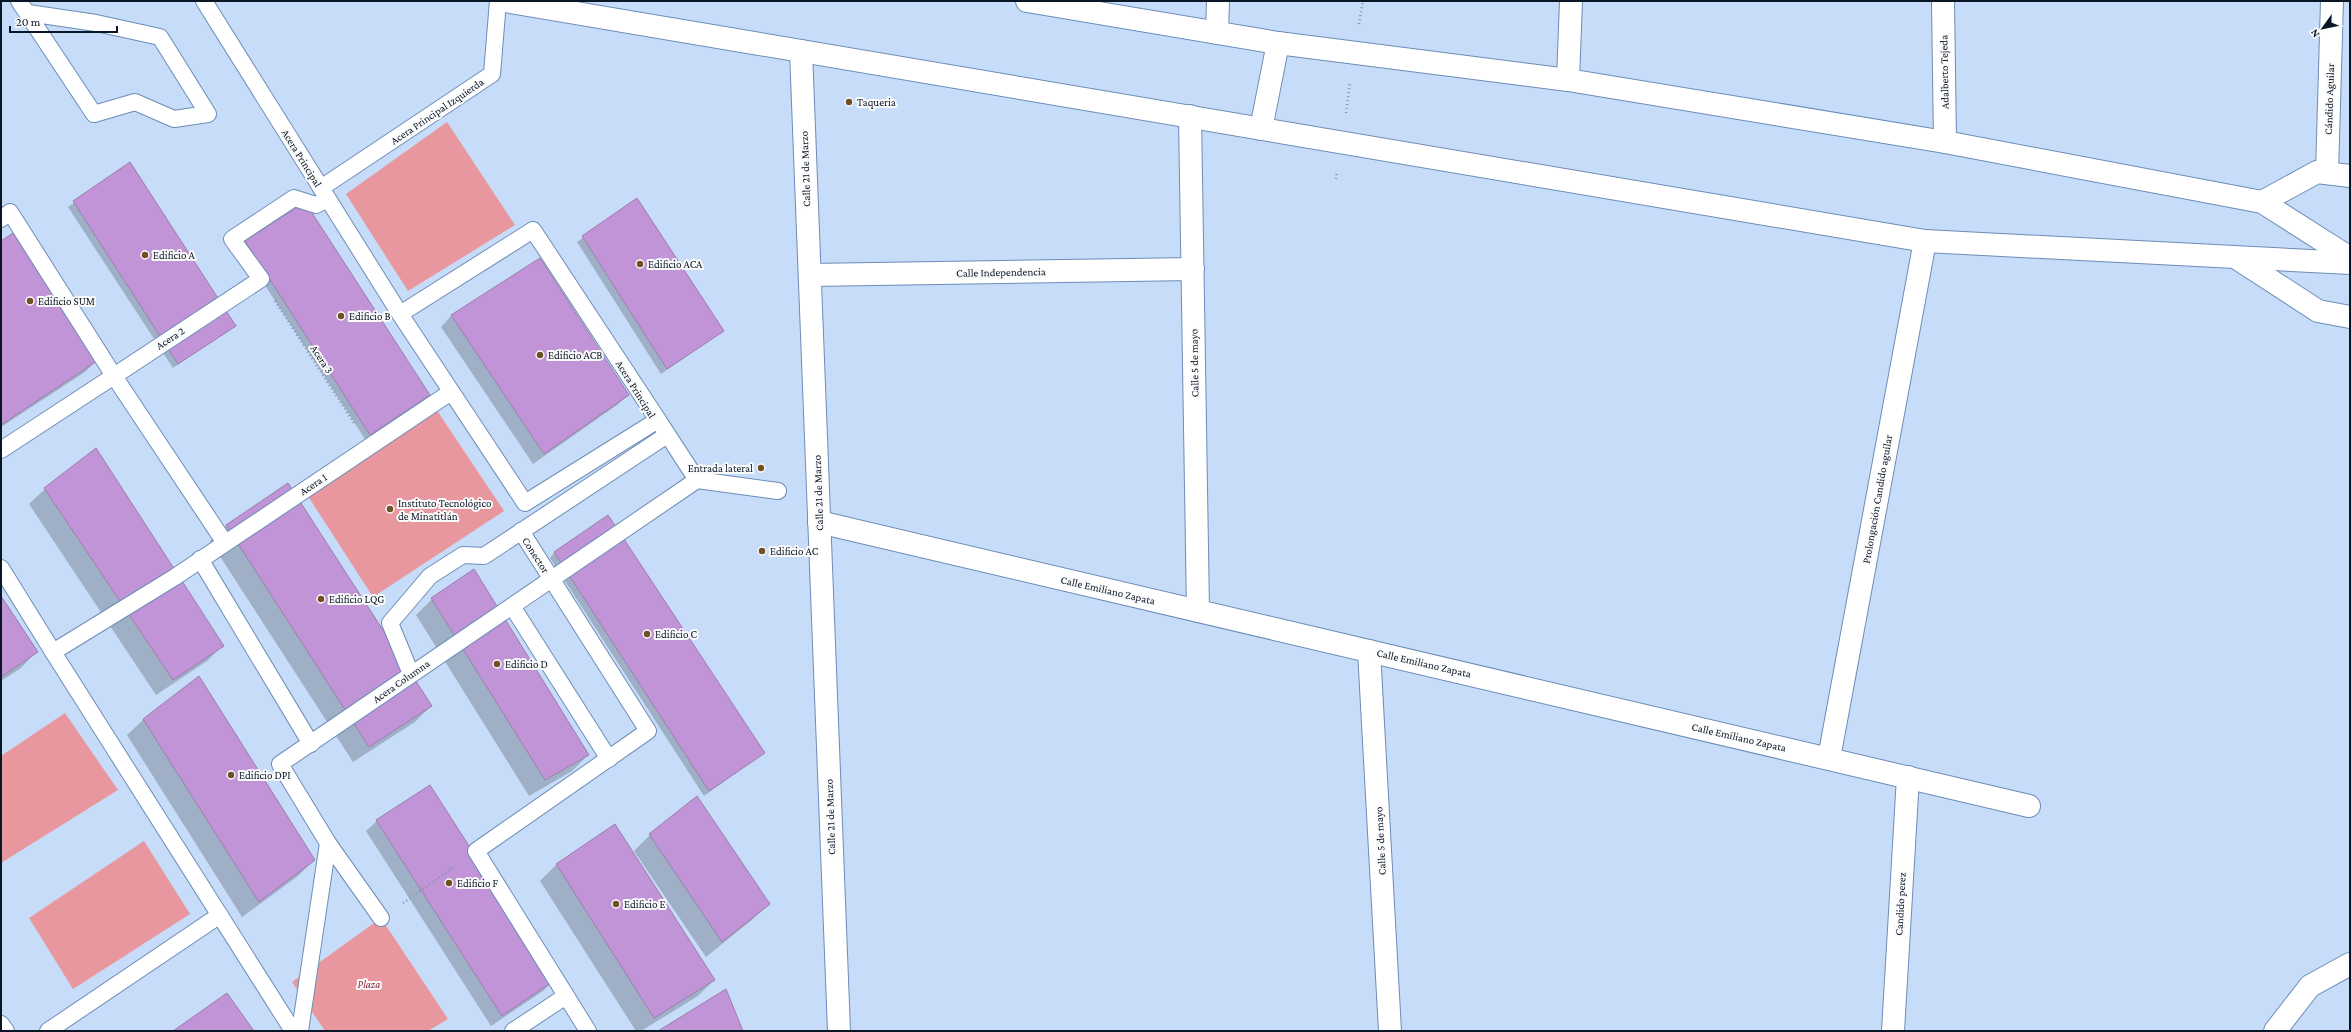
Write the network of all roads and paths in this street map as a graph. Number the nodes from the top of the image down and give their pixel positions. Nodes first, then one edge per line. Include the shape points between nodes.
1 (204, 1) edge
2 (498, 1) edge
3 (505, 1) edge
4 (1027, 1) edge
5 (1218, 1) edge
6 (1363, 1) edge
7 (1571, 1) edge
8 (1943, 1) edge
9 (2332, 1) edge
10 (24, 7) edge
11 (1218, 33) junction
12 (1278, 43) junction
13 (801, 51) junction
14 (1355, 53) junction
15 (1568, 80) junction
16 (1190, 116) junction
17 (1261, 129) junction
18 (1342, 142) junction
19 (1945, 142) junction
20 (2327, 173) junction
21 (2350, 176) edge
22 (1336, 179) dead end
23 (325, 193) junction
24 (2262, 202) junction
25 (1, 219) edge
26 (1925, 241) junction
27 (2350, 258) edge
28 (2238, 259) junction
29 (2350, 263) edge
30 (1192, 269) junction
31 (810, 275) junction
32 (261, 279) junction
33 (400, 314) junction
34 (2350, 317) edge
35 (114, 376) junction
36 (451, 392) junction
37 (658, 420) junction
38 (667, 435) junction
39 (370, 447) junction
40 (1, 450) edge
41 (697, 480) junction
42 (778, 491) dead end
43 (819, 522) junction
44 (521, 531) junction
45 (225, 543) junction
46 (200, 559) junction
47 (1, 568) edge
48 (552, 579) junction
49 (512, 606) junction
50 (1198, 610) junction
51 (1369, 650) junction
52 (53, 652) junction
53 (411, 674) junction
54 (310, 744) junction
55 (1829, 758) junction
56 (608, 759) junction
57 (1908, 777) junction
58 (2029, 806) dead end
59 (328, 843) junction
60 (476, 851) junction
61 (220, 915) junction
62 (381, 918) joint
63 (2350, 964) edge
64 (566, 996) junction
65 (1, 1024) edge
66 (6, 1031) edge
67 (48, 1031) edge
68 (293, 1031) edge
69 (300, 1031) edge
70 (513, 1031) edge
71 (588, 1031) edge
72 (839, 1031) edge
73 (1390, 1031) edge
74 (1893, 1031) edge
75 (2275, 1031) edge

1 - 23 lane, Acera Principal
2 - 23 lane, Acera Principal Izquierda via 492,74
3 - 13 street
4 - 11 street
5 - 11 street
6 - 14 path
7 - 15 street
8 - 19 street, Adalberto Tejeda
9 - 20 street, Cándido Aguilar
10 - 10 lane via 94,114 135,102 174,119 208,114 160,37
11 - 12 street
12 - 14 street
12 - 17 street
13 - 16 street
13 - 31 street, Calle 21 de Marzo
14 - 15 street
14 - 18 path
15 - 19 street
16 - 17 street
16 - 30 street, Calle 5 de mayo
17 - 18 street
18 - 22 path
18 - 26 street
19 - 24 street
20 - 21 street
20 - 24 street via 2317,172
23 - 32 lane via 316,205 294,198 232,238
23 - 33 lane, Acera Principal
24 - 27 street
25 - 35 lane via 10,212
26 - 28 street
26 - 55 street, Prolongación Candido aguilar
28 - 29 street
28 - 34 street via 2318,311
30 - 31 street, Calle Independencia
30 - 50 street, Calle 5 de mayo
31 - 43 street, Calle 21 de Marzo
32 - 35 lane, Acera 2
32 - 39 path, Acera 3
33 - 36 lane, Acera Principal
33 - 37 lane, Acera Principal via 533,230
35 - 40 lane, Acera 2
35 - 45 lane
36 - 37 lane, Acera Principal via 525,503
36 - 39 lane, Acera 1
37 - 38 lane
38 - 41 lane
38 - 44 lane
39 - 45 lane, Acera 1
41 - 42 lane
41 - 48 lane, Acera Columna
43 - 50 street, Calle Emiliano Zapata
43 - 72 street, Calle 21 de Marzo
44 - 48 lane, Conector
44 - 53 lane via 484,556 463,555 430,576 390,623
45 - 46 lane, Acera 1
46 - 52 lane, Acera 1
46 - 54 lane
47 - 52 lane
48 - 49 lane, Acera Columna
48 - 56 lane, Conector via 648,731
49 - 53 lane, Acera Columna
49 - 56 lane
50 - 51 street, Calle Emiliano Zapata
51 - 55 street, Calle Emiliano Zapata
51 - 73 street, Calle 5 de mayo
52 - 61 lane
53 - 54 lane, Acera Columna
54 - 59 lane, Acera Columna via 280,764
55 - 57 street, Calle Emiliano Zapata
56 - 60 lane
57 - 58 street, Calle Emiliano Zapata
57 - 74 street, Candido perez
59 - 62 lane
59 - 69 lane
60 - 62 path
60 - 64 lane
61 - 67 lane
61 - 68 lane
63 - 75 street via 2310,986
64 - 70 lane
64 - 71 lane
65 - 66 lane

